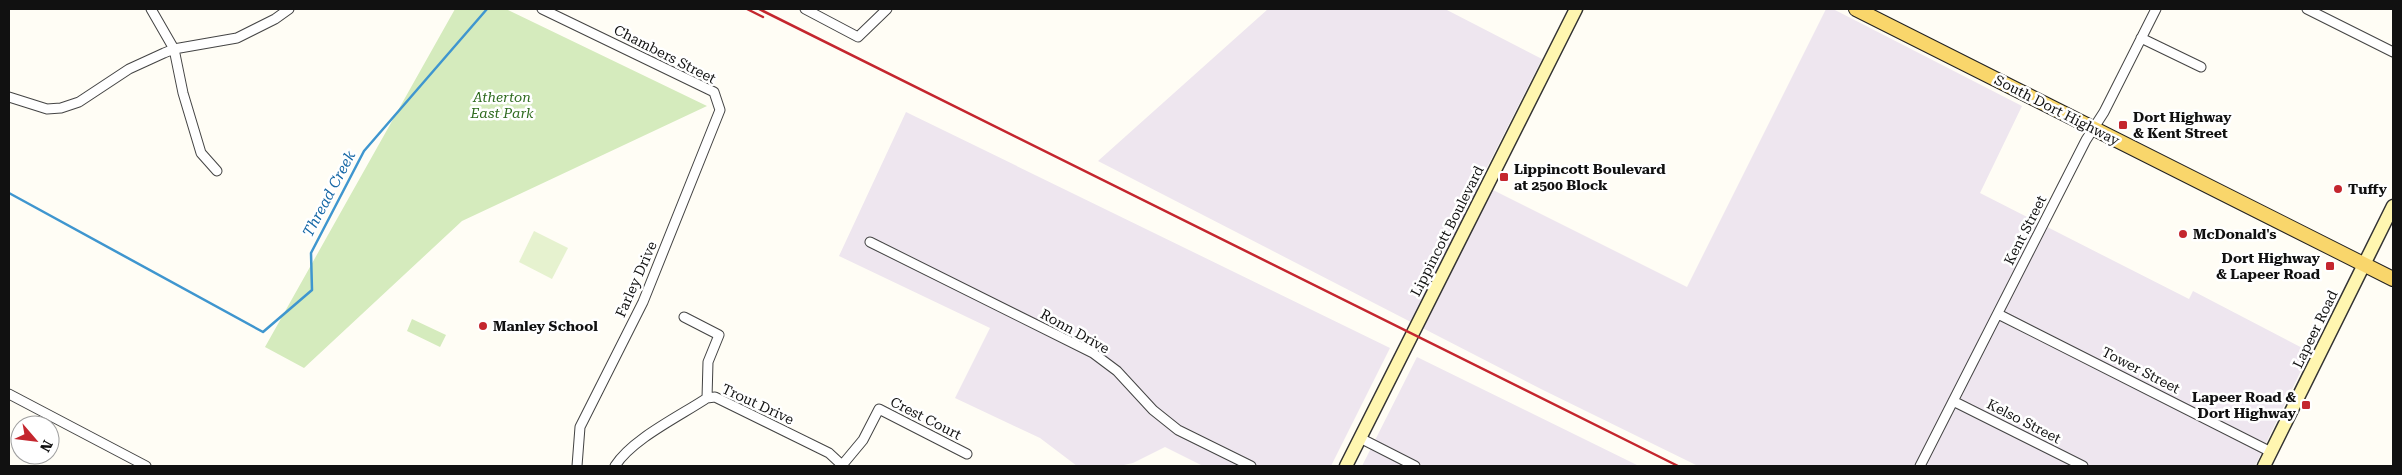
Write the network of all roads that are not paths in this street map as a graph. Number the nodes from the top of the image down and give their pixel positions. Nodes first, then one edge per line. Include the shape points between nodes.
1 (151, 9) edge
2 (289, 9) edge
3 (542, 9) edge
4 (804, 9) edge
5 (887, 9) edge
6 (1576, 9) edge
7 (1856, 9) edge
8 (2156, 9) edge
9 (2307, 9) edge
10 (2141, 38) junction
11 (174, 49) junction
12 (2393, 52) edge
13 (2201, 67) dead end
14 (9, 97) edge
15 (719, 101) joint
16 (2093, 128) junction
17 (217, 171) dead end
18 (2393, 206) edge
19 (870, 242) dead end
20 (2364, 264) junction
21 (2393, 279) edge
22 (1998, 314) junction
23 (684, 317) dead end
24 (9, 394) edge
25 (707, 398) junction
26 (1953, 401) junction
27 (1360, 438) junction
28 (2271, 452) junction
29 (966, 454) dead end
30 (843, 465) edge
31 (146, 466) edge
32 (577, 466) edge
33 (614, 466) edge
34 (1251, 466) edge
35 (1346, 466) edge
36 (1415, 466) edge
37 (1920, 466) edge
38 (2083, 466) edge
39 (2264, 466) edge

1 - 11 street
2 - 11 street via 237,38
3 - 15 street, Chambers Street via 714,92
4 - 5 street via 858,38
6 - 27 street, Lippincott Boulevard
7 - 16 main road, South Dort Highway
8 - 10 street, Kent Street
9 - 12 street
10 - 13 street
10 - 16 street, Kent Street
11 - 14 street via 129,69 79,102 61,108 48,110
11 - 17 street via 201,153
15 - 32 street, Farley Drive via 720,110 643,302 580,427
16 - 20 main road, South Dort Highway
16 - 22 street, Kent Street
18 - 20 street, Lapeer Road
19 - 34 street, Ronn Drive via 1093,353 1117,371 1153,410 1178,430
20 - 21 main road, South Dort Highway
20 - 28 street, Lapeer Road
22 - 26 street, Kent Street
22 - 28 street, Tower Street
23 - 25 street via 719,335 708,362
24 - 31 street
25 - 30 street, Trout Drive via 717,398 828,453
25 - 33 street, Trout Drive via 644,439
26 - 37 street, Kent Street
26 - 38 street, Kelso Street
27 - 35 street, Lippincott Boulevard
27 - 36 street
28 - 39 street, Lapeer Road
29 - 30 street, Crest Court via 879,409 863,440

